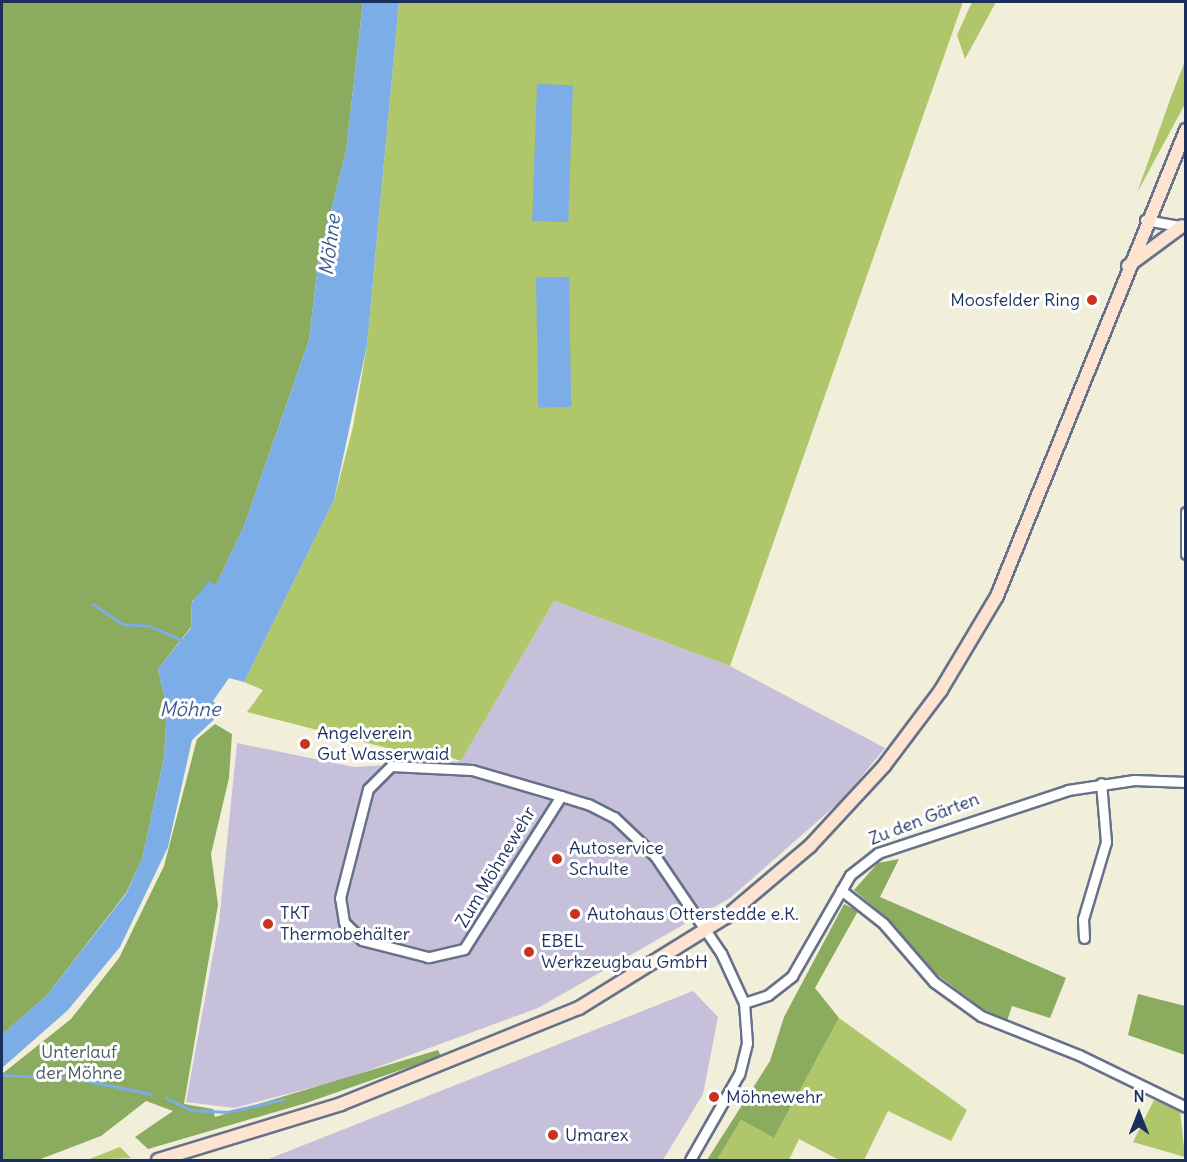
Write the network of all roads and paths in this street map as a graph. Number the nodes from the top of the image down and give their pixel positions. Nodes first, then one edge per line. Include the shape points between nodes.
1 (1185, 130) edge
2 (1145, 220) junction
3 (1184, 227) edge
4 (1127, 267) junction
5 (1185, 512) edge
6 (1185, 554) edge
7 (1185, 782) edge
8 (1101, 783) junction
9 (561, 796) junction
10 (841, 890) junction
11 (707, 930) junction
12 (1084, 938) dead end
13 (744, 1003) junction
14 (1185, 1107) edge
15 (158, 1161) edge
16 (690, 1161) edge

1 - 2 main road
2 - 3 street
2 - 4 main road
3 - 4 main road
4 - 11 main road via 1023,541 941,690 884,766 817,839
5 - 6 street
7 - 8 street, Zu den Gärten
8 - 10 street, Zu den Gärten via 1014,804 893,845 863,862
8 - 12 street via 1106,842 1083,919
9 - 9 street, Zum Möhnewehr via 472,770 391,766 372,780 340,910 362,939 428,957 448,957 469,944
9 - 11 street, Zum Möhnewehr via 614,817 629,829
10 - 13 street, Zu den Gärten via 792,976 768,995
10 - 14 street via 884,923 934,982 976,1012
11 - 13 street, Zum Möhnewehr
11 - 15 main road via 600,997 477,1052 341,1104
13 - 16 street via 747,1043 739,1074

